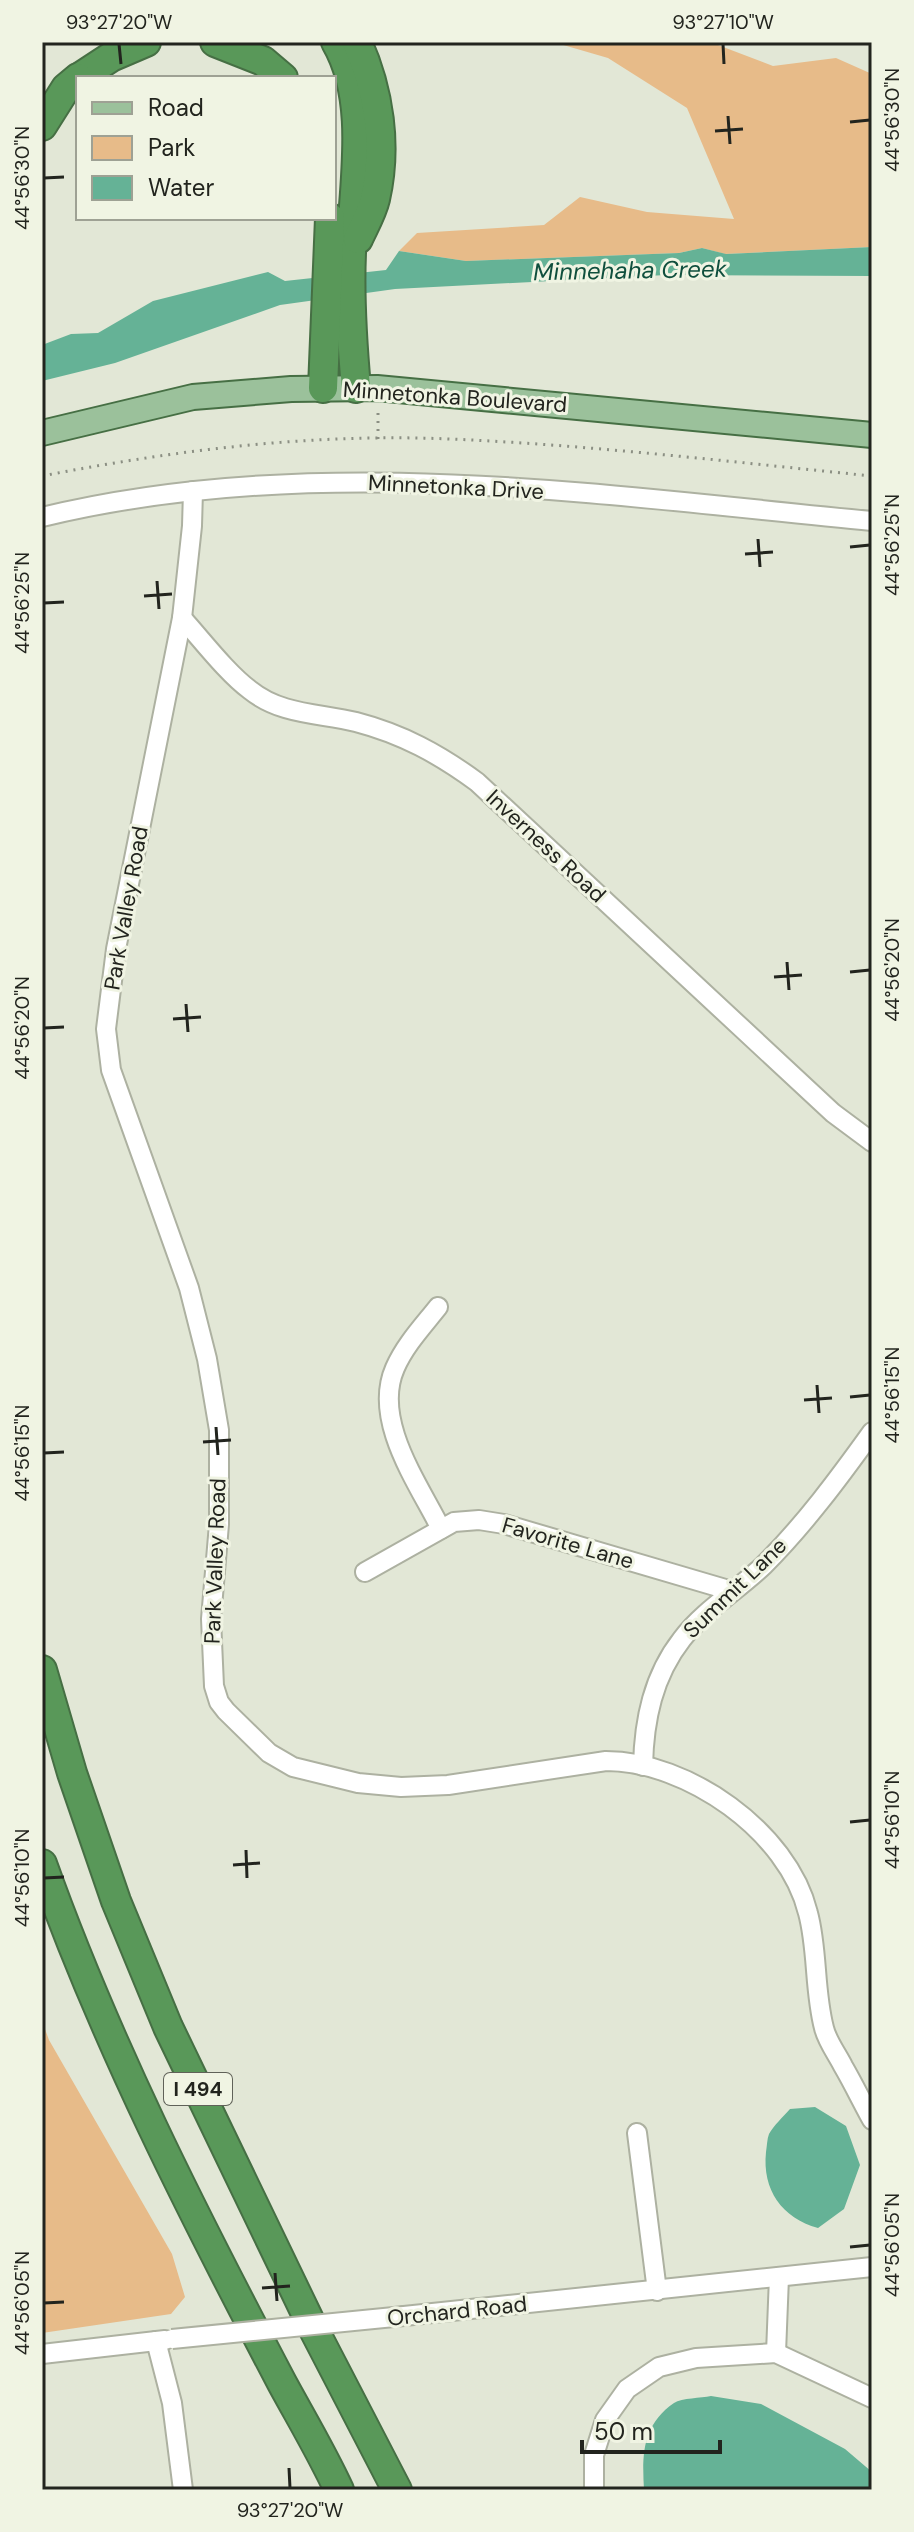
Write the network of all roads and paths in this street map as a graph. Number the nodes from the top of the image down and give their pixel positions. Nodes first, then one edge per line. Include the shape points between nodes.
1 (146, 42) edge
2 (215, 42) edge
3 (336, 42) edge
4 (357, 42) edge
5 (81, 76) edge
6 (281, 76) edge
7 (76, 80) edge
8 (42, 126) edge
9 (330, 220) edge
10 (351, 254) junction
11 (323, 388) junction
12 (356, 388) junction
13 (378, 411) dead end
14 (42, 433) edge
15 (872, 435) edge
16 (378, 439) junction
17 (42, 476) edge
18 (872, 476) edge
19 (193, 491) junction
20 (42, 517) edge
21 (872, 521) edge
22 (182, 618) junction
23 (872, 1142) edge
24 (438, 1307) dead end
25 (872, 1432) edge
26 (441, 1529) junction
27 (365, 1572) dead end
28 (732, 1591) junction
29 (42, 1670) edge
30 (643, 1766) junction
31 (42, 1864) edge
32 (872, 2120) edge
33 (637, 2133) dead end
34 (872, 2267) edge
35 (779, 2277) junction
36 (657, 2291) junction
37 (164, 2340) junction
38 (776, 2353) junction
39 (42, 2354) edge
40 (872, 2398) edge
41 (183, 2490) edge
42 (339, 2490) edge
43 (397, 2490) edge
44 (594, 2490) edge

1 - 5 highway
2 - 6 highway via 263,61
3 - 10 highway via 357,103
4 - 10 highway via 378,106 381,142 375,200
7 - 8 highway
9 - 11 highway
10 - 12 highway
11 - 12 main road, Minnetonka Boulevard
11 - 14 main road, Minnetonka Boulevard via 193,397
12 - 15 main road, Minnetonka Boulevard
13 - 16 path
16 - 17 path via 220,447
16 - 18 path via 562,446
19 - 20 street, Minnetonka Drive
19 - 21 street, Minnetonka Drive via 417,483
19 - 22 street, Park Valley Road
22 - 23 street, Inverness Road via 250,690 278,706 397,735 439,754 477,782 822,1103
22 - 30 street, Park Valley Road via 116,949 106,1029 111,1070 189,1288 219,1430 211,1619 219,1702 269,1753 293,1767 358,1783 448,1785 606,1761
24 - 26 street via 400,1357 389,1405 397,1438
25 - 28 street, Summit Lane via 804,1520
26 - 27 street, Favorite Lane
26 - 28 street, Favorite Lane via 479,1520 504,1524
28 - 30 street, Summit Lane via 683,1638 665,1666 644,1729
29 - 43 highway, I 494 via 111,1887 168,2027
30 - 32 street, Park Valley Road via 700,1785 765,1838 788,1868 808,1912 824,2031
31 - 42 highway, I 494 via 126,2071
33 - 36 street
34 - 35 street, Orchard Road
35 - 36 street, Orchard Road
35 - 38 street
36 - 37 street, Orchard Road, bridge
37 - 39 street, Orchard Road
37 - 41 street
38 - 40 street
38 - 44 street via 671,2364 627,2389 605,2420 594,2455

